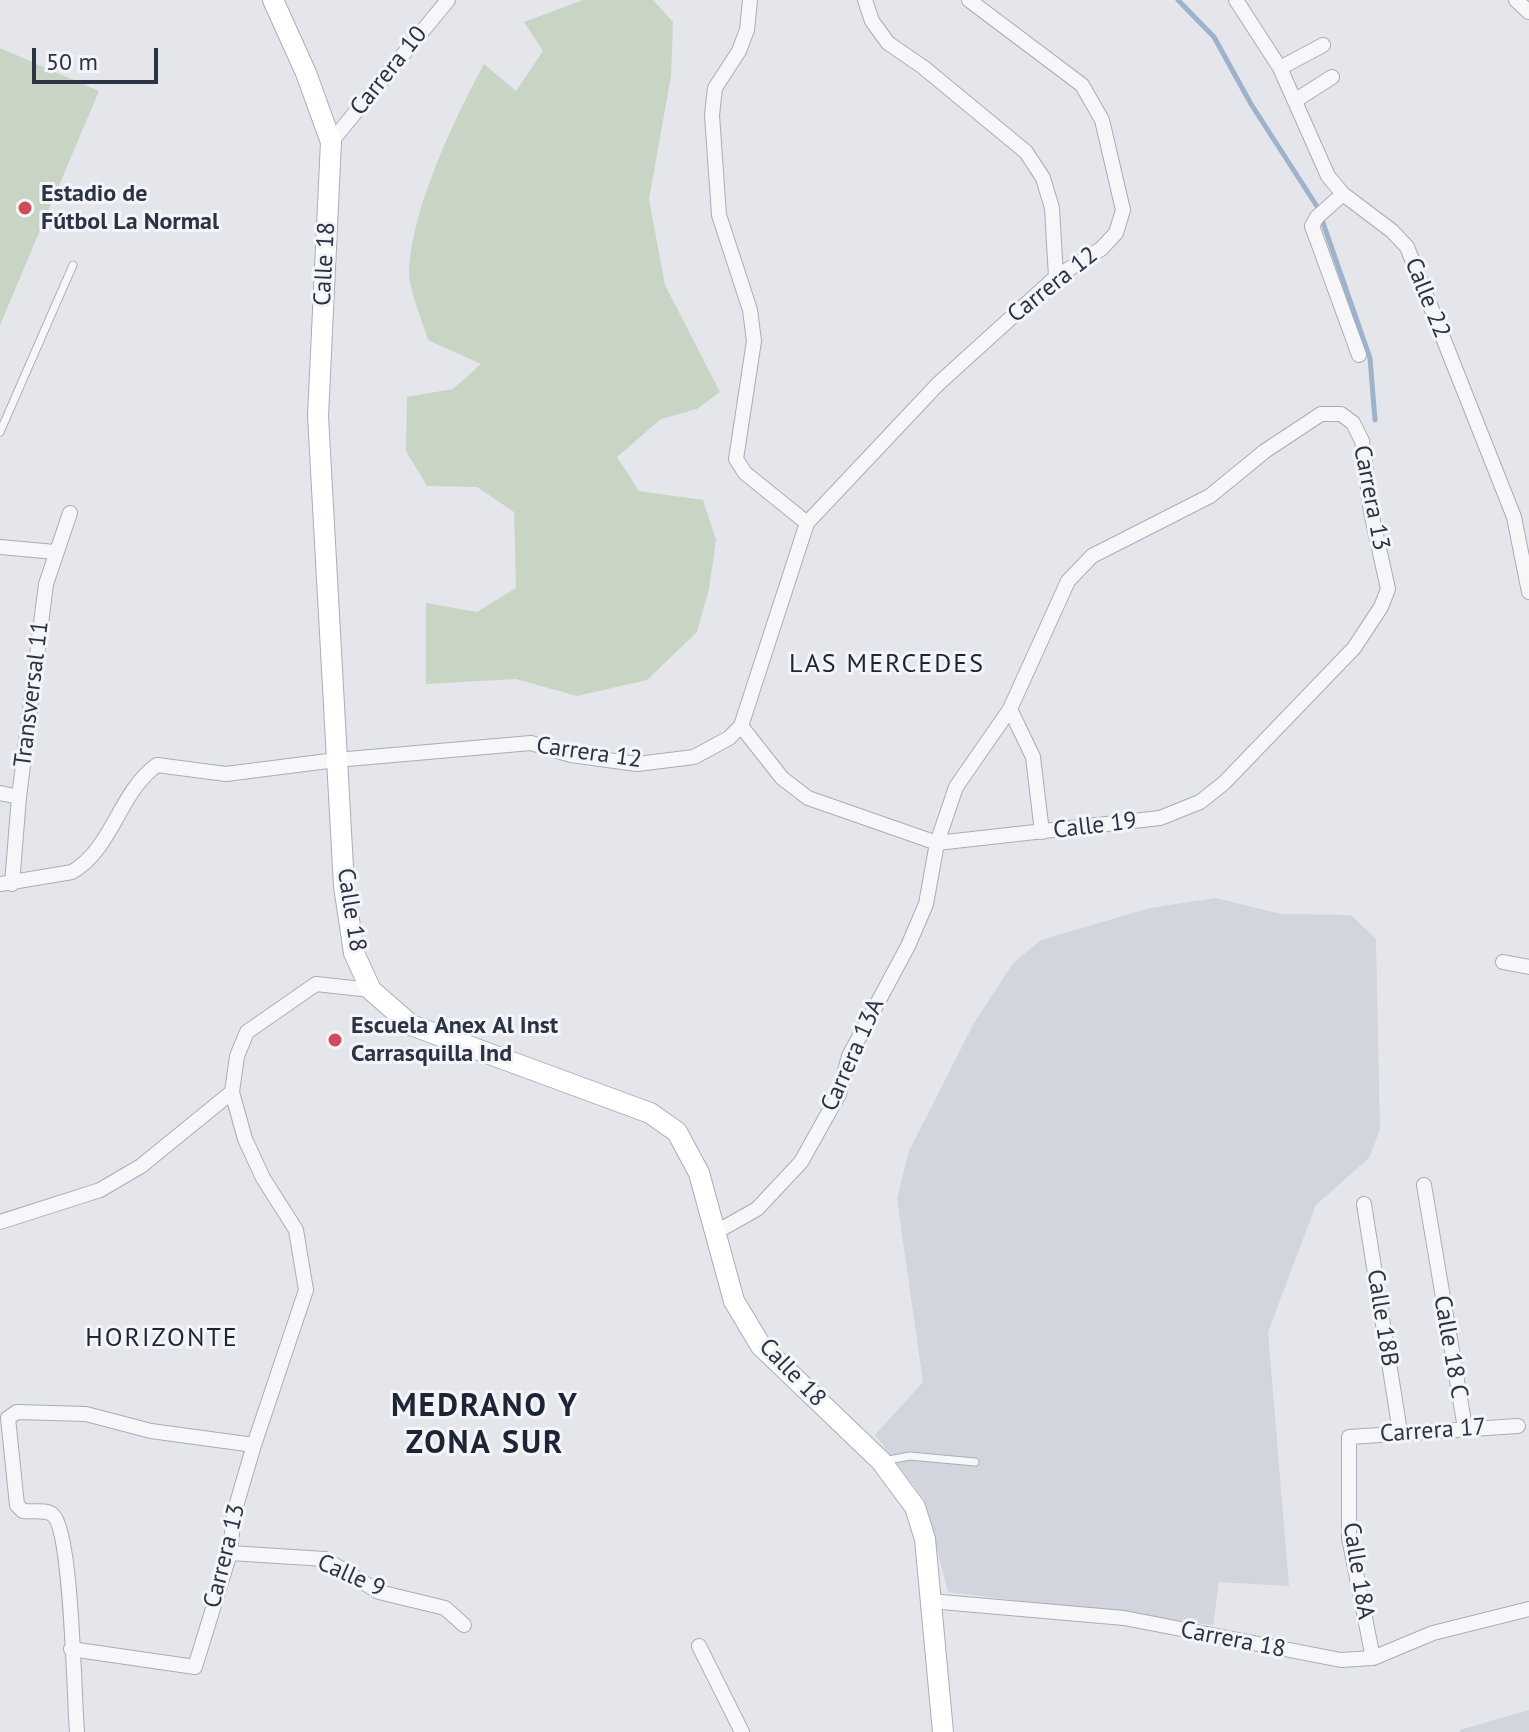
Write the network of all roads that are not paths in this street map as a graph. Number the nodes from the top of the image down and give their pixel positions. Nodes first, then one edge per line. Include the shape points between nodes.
1 (273, 0) edge
2 (448, 0) edge
3 (750, 0) edge
4 (865, 0) edge
5 (969, 0) edge
6 (1516, 0) edge
7 (1244, 3) edge
8 (1529, 12) edge
9 (1323, 45) dead end
10 (1280, 68) junction
11 (1332, 77) dead end
12 (1296, 100) junction
13 (331, 142) junction
14 (1343, 194) junction
15 (73, 265) dead end
16 (1056, 277) junction
17 (1359, 355) dead end
18 (1341, 414) joint
19 (0, 432) edge
20 (70, 513) dead end
21 (1522, 515) edge
22 (807, 523) junction
23 (0, 547) edge
24 (55, 552) junction
25 (1388, 589) joint
26 (1529, 592) edge
27 (1010, 709) junction
28 (741, 726) junction
29 (336, 760) junction
30 (0, 793) edge
31 (19, 797) junction
32 (1042, 832) junction
33 (937, 843) junction
34 (6, 884) edge
35 (1503, 962) dead end
36 (1529, 967) edge
37 (371, 990) junction
38 (232, 1092) junction
39 (1424, 1185) dead end
40 (1364, 1204) dead end
41 (0, 1222) edge
42 (716, 1232) junction
43 (1518, 1426) dead end
44 (1465, 1428) junction
45 (1400, 1432) junction
46 (1349, 1437) joint
47 (254, 1445) junction
48 (881, 1461) junction
49 (975, 1462) dead end
50 (230, 1553) junction
51 (930, 1601) junction
52 (1529, 1609) edge
53 (464, 1625) dead end
54 (699, 1646) dead end
55 (71, 1649) junction
56 (1373, 1658) junction
57 (77, 1732) edge
58 (742, 1732) edge
59 (943, 1732) edge

1 - 13 main road
2 - 13 street, Carrera 10
3 - 22 street via 747,30 715,88 712,115 719,215 750,310 754,341 736,459 745,473
4 - 16 street via 888,43 1026,152 1043,178 1052,208
5 - 16 street, Carrera 12 via 1082,85 1102,120 1123,210 1116,233 1101,249
6 - 8 street
7 - 10 street, Calle 22
9 - 10 street
10 - 12 street, Calle 22
11 - 12 street
12 - 14 street, Calle 22 via 1328,176
13 - 29 main road, Calle 18 via 318,416
14 - 17 street via 1312,226
14 - 21 street, Calle 22 via 1407,247
15 - 19 lane
16 - 22 street, Carrera 12 via 938,384
18 - 25 street, Carrera 13 via 1362,441
18 - 27 street, Carrera 13A via 1321,414 1210,496 1092,556 1068,581
20 - 24 street, Transversal 11
21 - 26 street, Calle 22
22 - 28 street, Carrera 12
23 - 24 street
24 - 31 street, Transversal 11 via 46,584
25 - 32 street, Calle 19 via 1354,648 1200,802 1160,818
27 - 32 street via 1033,757
27 - 33 street, Carrera 13A via 956,787
28 - 29 street, Carrera 12 via 694,757 637,764 531,743
28 - 33 street, Calle 19 via 782,778 808,798
29 - 34 street, Carrera 12 via 226,774 157,765 139,778 83,866
29 - 37 main road, Calle 18 via 354,953
30 - 31 street
31 - 34 street, Transversal 11
32 - 33 street, Calle 19
33 - 42 street, Carrera 13A via 926,904 849,1056 839,1094 801,1162 757,1209
35 - 36 street
37 - 38 street via 316,984 296,994 247,1032
37 - 42 main road, Calle 18 via 411,1025 650,1113 677,1132 699,1173
38 - 41 street via 141,1166 100,1190
38 - 47 street, Carrera 13 via 263,1178 296,1230 306,1290
39 - 44 street, Calle 18 C
40 - 45 street, Calle 18B
42 - 48 main road, Calle 18 via 734,1301 761,1346
43 - 44 street, Carrera 17
44 - 45 street, Carrera 17
45 - 46 street, Carrera 17
46 - 56 street, Calle 18A via 1349,1538
47 - 50 street, Carrera 13 via 234,1513
47 - 55 street via 151,1431 86,1414 17,1412 8,1418 17,1505 57,1518 66,1550
48 - 49 lane via 910,1456
48 - 51 main road, Calle 18 via 915,1507 925,1539
50 - 53 street, Calle 9 via 325,1559 379,1592 445,1608
50 - 55 street, Carrera 13 via 195,1667
51 - 56 street, Carrera 18 via 1124,1618 1341,1660
51 - 59 main road, Calle 18
52 - 56 street, Carrera 18 via 1433,1633
54 - 58 street
55 - 57 street

